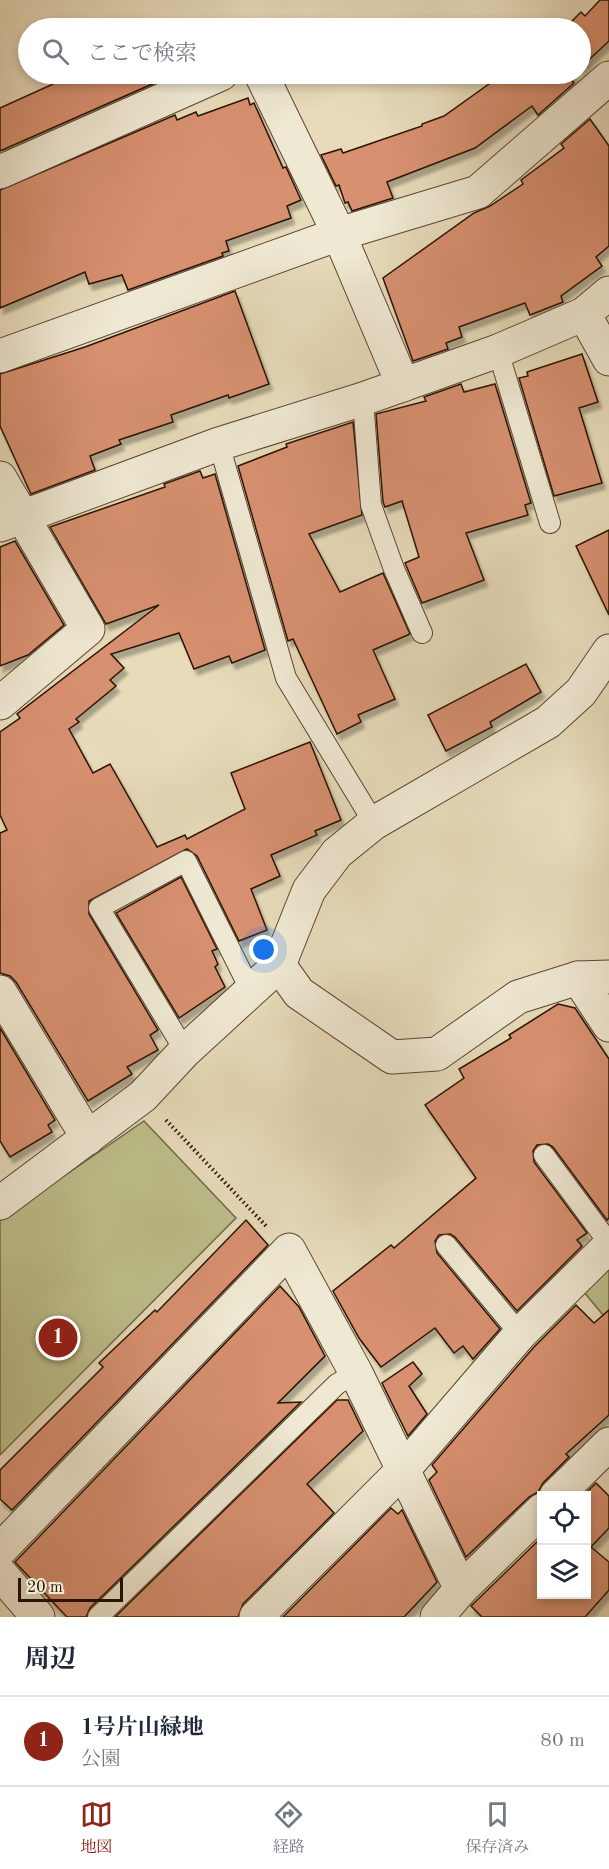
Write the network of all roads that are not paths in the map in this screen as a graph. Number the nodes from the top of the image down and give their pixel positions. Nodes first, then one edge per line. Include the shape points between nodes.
1 (609, 78) edge
2 (198, 84) edge
3 (266, 84) edge
4 (0, 171) edge
5 (339, 234) junction
6 (609, 293) edge
7 (584, 314) junction
8 (498, 351) junction
9 (0, 356) edge
10 (609, 359) edge
11 (403, 385) junction
12 (363, 399) junction
13 (219, 444) junction
14 (0, 478) edge
15 (10, 521) edge
16 (550, 523) dead end
17 (422, 633) dead end
18 (609, 651) edge
19 (0, 703) edge
20 (374, 823) junction
21 (279, 965) junction
22 (594, 978) edge
23 (251, 991) junction
24 (0, 992) edge
25 (609, 1025) edge
26 (185, 1051) junction
27 (88, 1138) junction
28 (544, 1155) dead end
29 (0, 1203) edge
30 (609, 1244) edge
31 (446, 1245) dead end
32 (520, 1334) junction
33 (356, 1373) junction
34 (609, 1444) edge
35 (403, 1470) junction
36 (561, 1491) edge
37 (537, 1515) edge
38 (0, 1550) edge
39 (0, 1573) edge
40 (461, 1588) junction
41 (38, 1617) edge
42 (98, 1617) edge
43 (256, 1617) edge
44 (437, 1617) edge

1 - 5 street via 478,192
2 - 4 street
3 - 5 street
5 - 9 street
5 - 11 street
6 - 7 street
7 - 8 street
7 - 10 street
8 - 11 street
8 - 16 lane
11 - 12 street
12 - 13 street
12 - 17 lane via 371,505
13 - 15 street
13 - 20 lane via 286,678
14 - 15 street
15 - 19 street via 88,629
18 - 20 street via 581,692 548,722
20 - 21 street via 337,853 309,890
21 - 22 street via 299,993 392,1057 437,1054 518,997
21 - 23 street
22 - 25 street
23 - 26 street
23 - 26 lane via 186,861 99,908
24 - 27 street
26 - 27 street via 143,1096
27 - 29 street
28 - 30 lane
30 - 32 street
31 - 32 lane
32 - 35 street
33 - 35 street
33 - 38 street via 289,1250
33 - 42 lane via 337,1384
34 - 36 street
35 - 40 street
35 - 43 street
37 - 40 street
39 - 41 street
40 - 44 street

